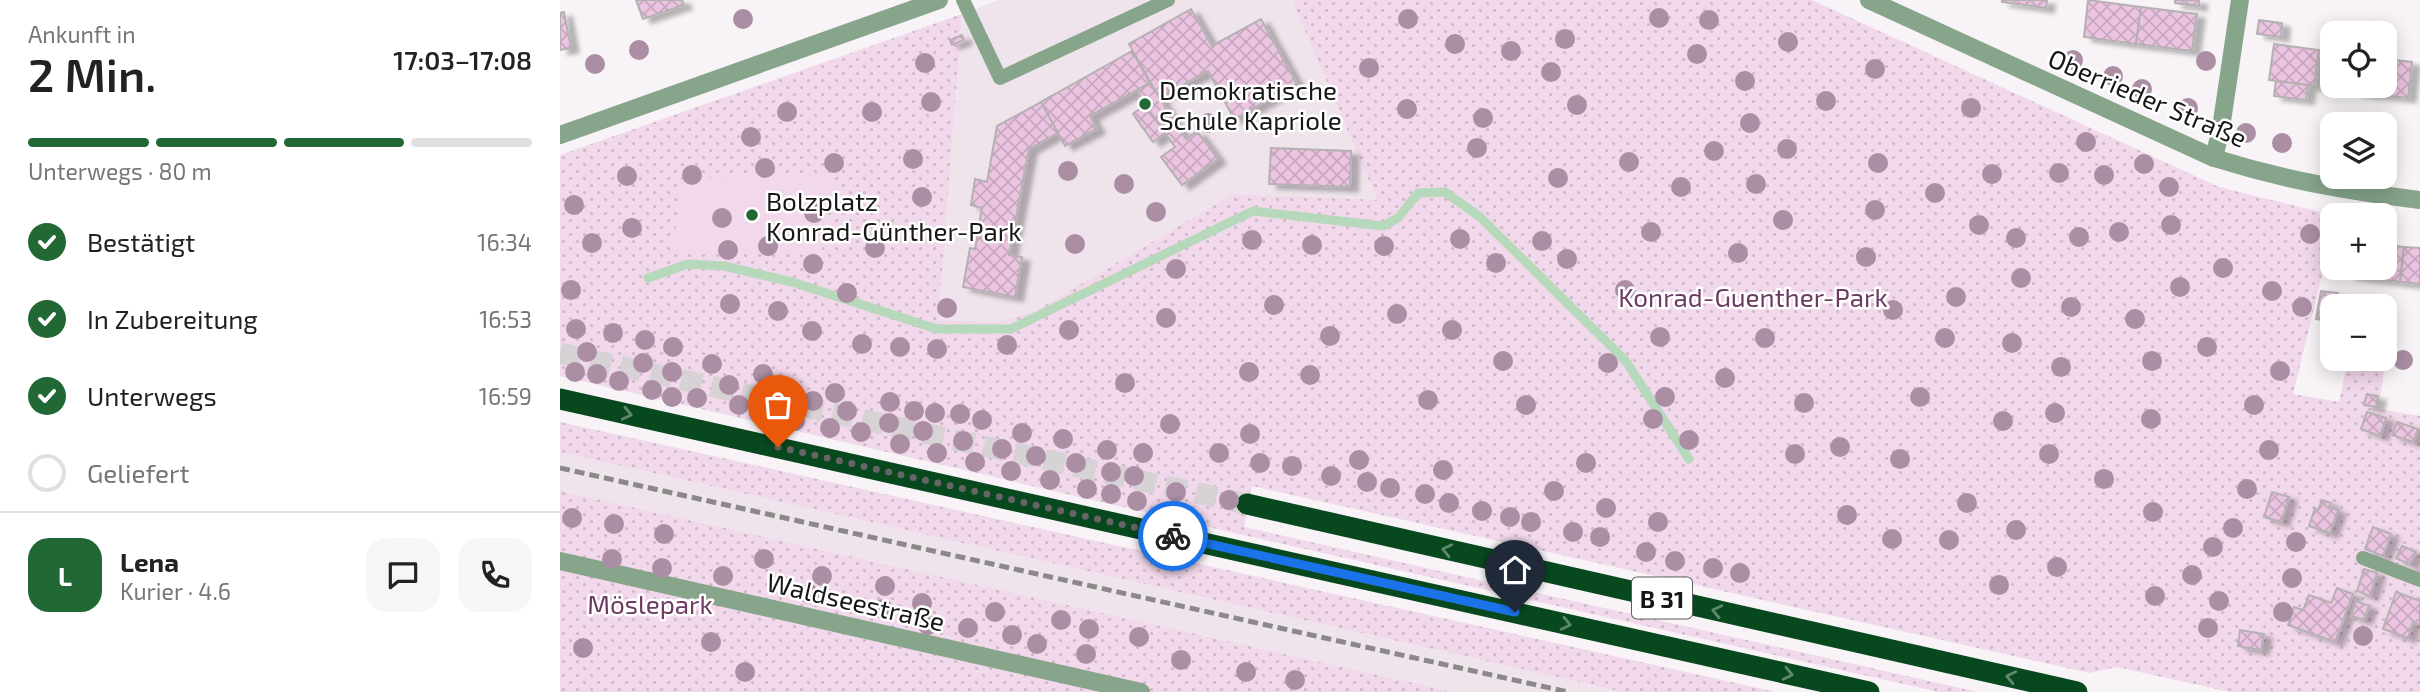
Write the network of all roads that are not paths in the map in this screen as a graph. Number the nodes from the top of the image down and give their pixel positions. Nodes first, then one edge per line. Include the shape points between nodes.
1 (939, 0) edge
2 (963, 0) edge
3 (1168, 0) edge
4 (2240, 0) edge
5 (1872, 1) edge
6 (560, 135) edge
7 (2214, 158) junction
8 (2420, 200) edge
9 (560, 399) edge
10 (1247, 504) tunnel mouth
11 (2363, 558) dead end
12 (560, 561) edge
13 (2420, 580) edge
14 (1141, 692) edge
15 (1869, 692) edge
16 (2077, 692) edge

1 - 6 street
2 - 3 lane via 1000,78
4 - 7 street
5 - 7 street, Oberrieder Straße
7 - 8 street, Oberrieder Straße via 2338,190
9 -> 15 highway, B 31
16 -> 10 highway, B 31
11 - 13 lane
12 - 14 street, Waldseestraße

